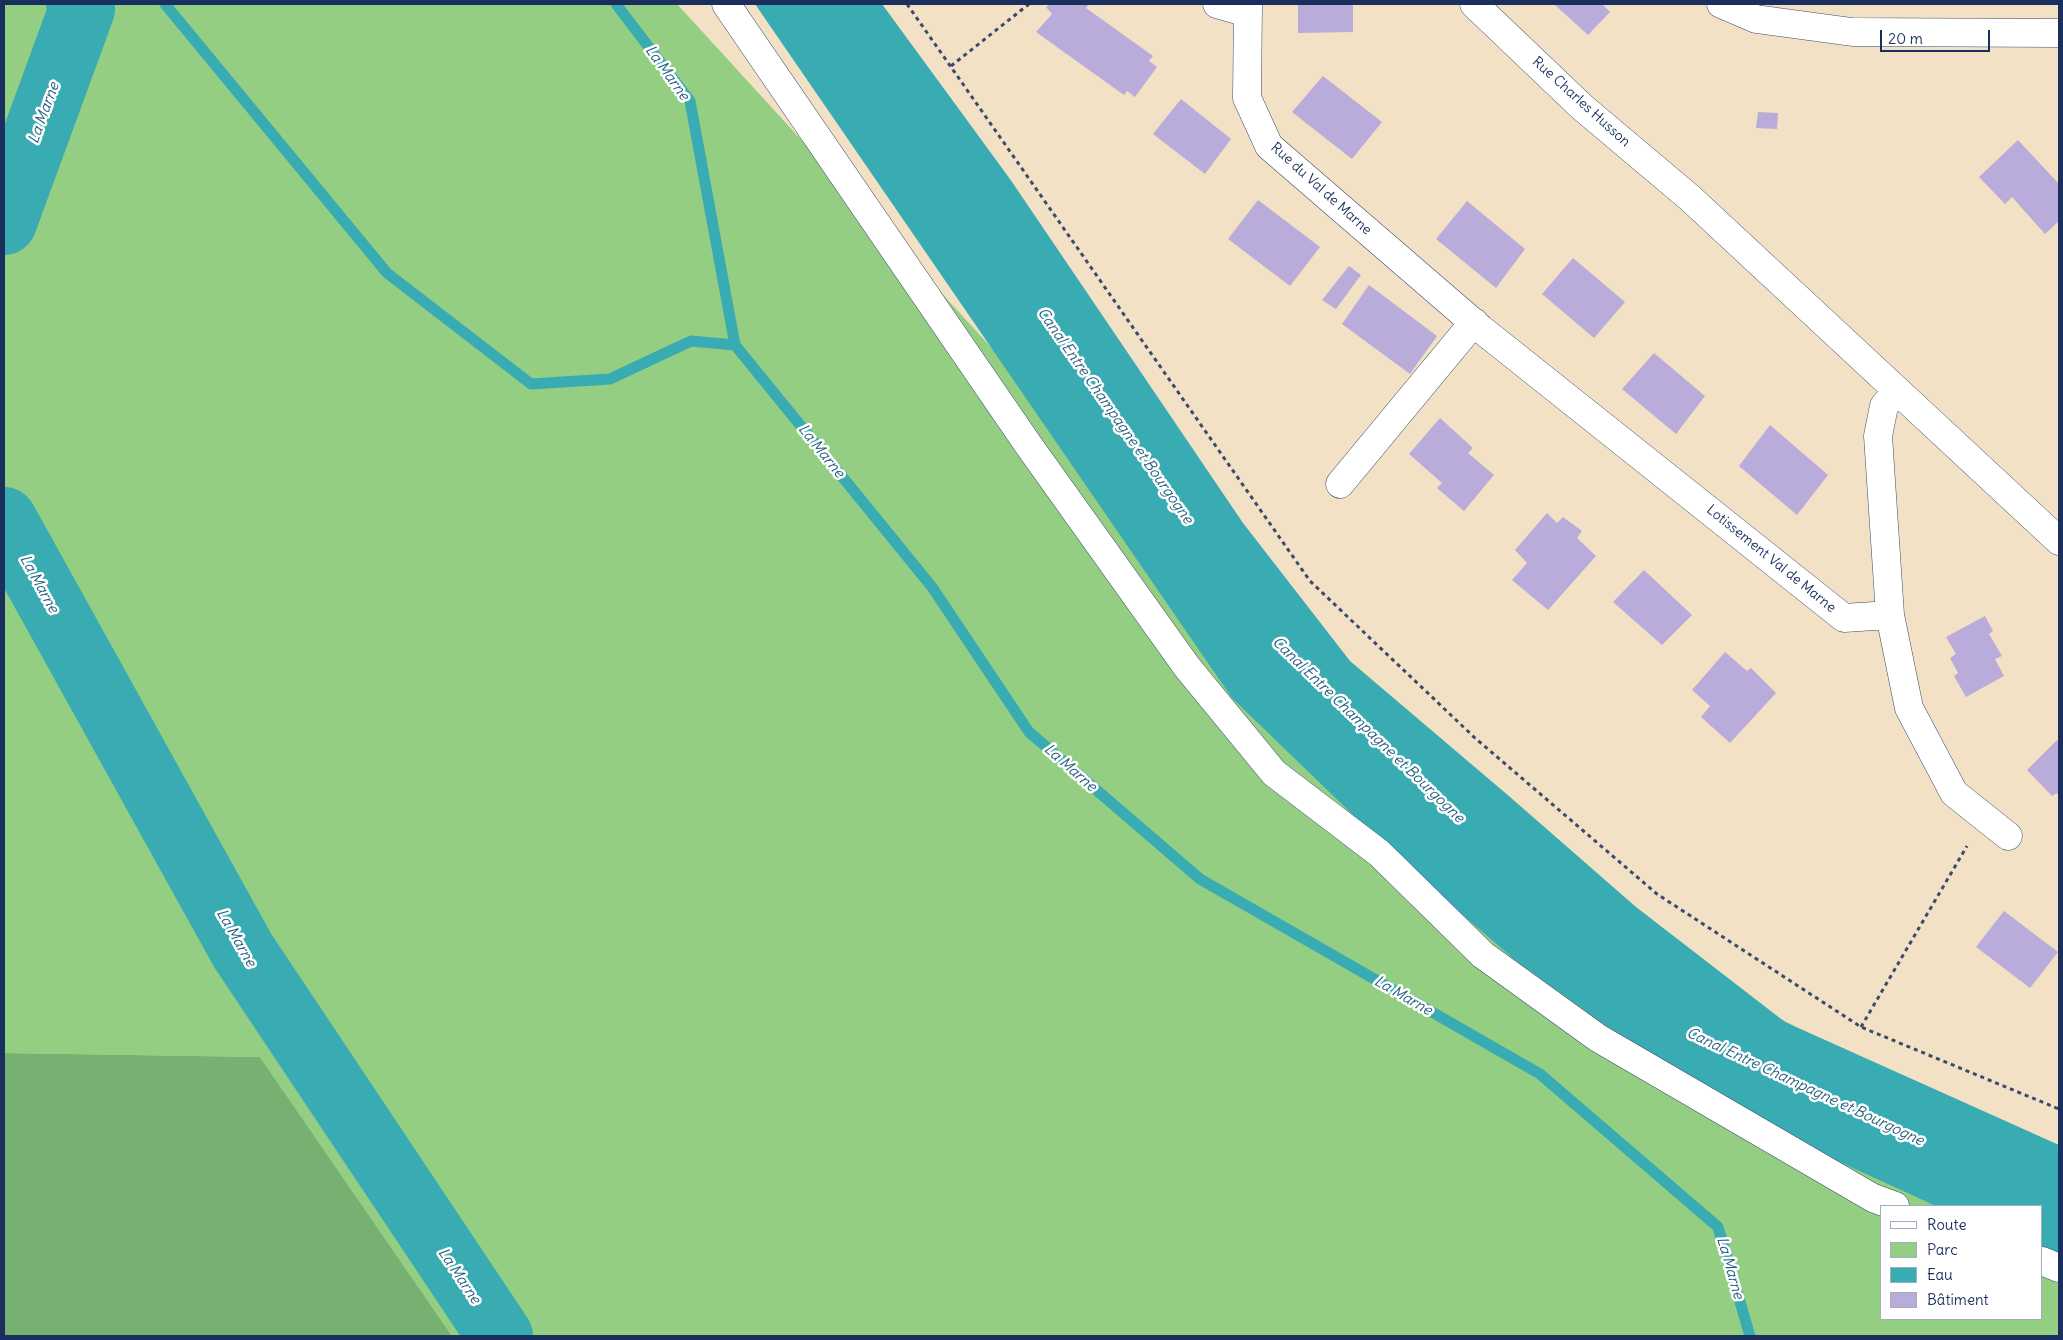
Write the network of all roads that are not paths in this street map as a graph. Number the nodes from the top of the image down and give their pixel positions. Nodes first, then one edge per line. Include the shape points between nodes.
1 (726, 4) edge
2 (1217, 4) edge
3 (1474, 4) edge
4 (1721, 4) edge
5 (1248, 8) edge
6 (2059, 33) edge
7 (1478, 325) junction
8 (1897, 391) junction
9 (1340, 484) dead end
10 (2059, 541) edge
11 (1890, 615) junction
12 (2008, 836) dead end
13 (1892, 1205) edge
14 (2043, 1261) edge
15 (2059, 1268) edge

1 - 13 street via 1033,451 1187,667 1274,773 1379,853 1483,955 1598,1038 1873,1198
2 - 5 street
3 - 8 street, Rue Charles Husson via 1582,107 1690,198
4 - 6 street via 1756,19 1852,32
5 - 7 street, Rue du Val de Marne via 1247,98 1269,146
7 - 9 street
7 - 11 street, Lotissement Val de Marne via 1844,618
8 - 10 street, Rue Charles Husson
8 - 11 street via 1884,406 1878,436
11 - 12 street via 1909,708 1954,793
14 - 15 street

